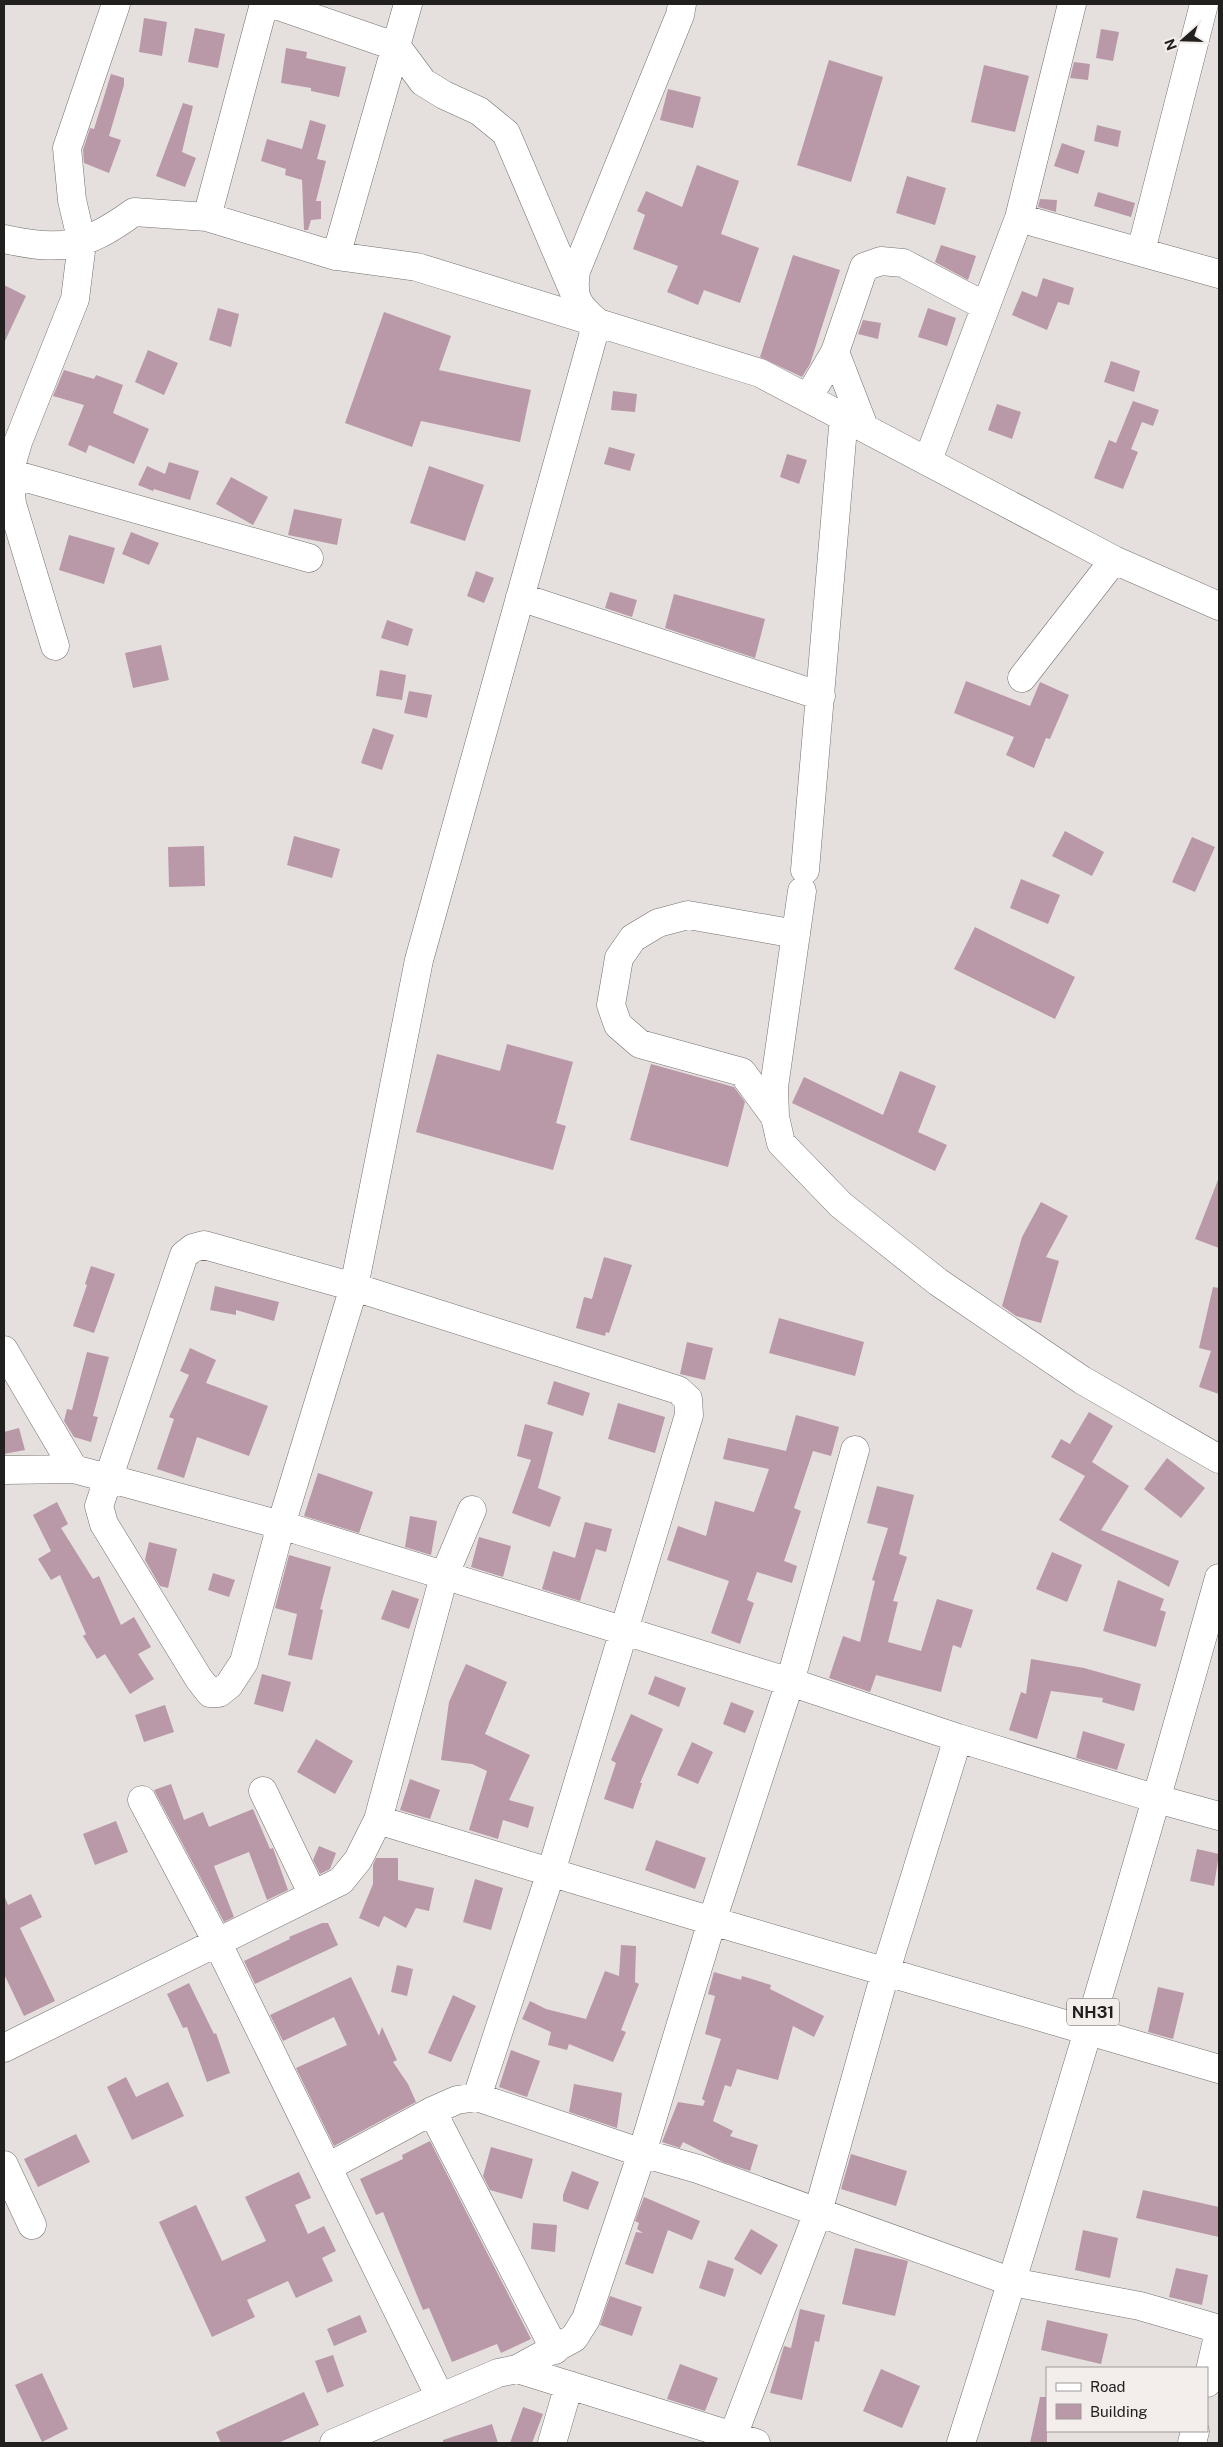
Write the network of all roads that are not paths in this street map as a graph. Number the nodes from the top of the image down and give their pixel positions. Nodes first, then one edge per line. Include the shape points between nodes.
1 (116, 4) edge
2 (264, 4) edge
3 (273, 4) edge
4 (408, 4) edge
5 (682, 4) edge
6 (1072, 4) edge
7 (1204, 4) edge
8 (396, 48) junction
9 (207, 217) junction
10 (1019, 218) junction
11 (4, 239) edge
12 (82, 243) junction
13 (1141, 252) junction
14 (336, 256) junction
15 (1219, 274) edge
16 (573, 290) junction
17 (985, 306) junction
18 (597, 322) junction
19 (835, 352) junction
20 (808, 398) junction
21 (854, 422) junction
22 (928, 460) junction
23 (9, 473) junction
24 (309, 558) dead end
25 (1114, 560) junction
26 (520, 597) junction
27 (1219, 606) edge
28 (54, 646) dead end
29 (1022, 678) dead end
30 (821, 696) junction
31 (796, 934) junction
32 (775, 1117) junction
33 (354, 1287) junction
34 (4, 1350) edge
35 (855, 1450) dead end
36 (1219, 1459) edge
37 (74, 1469) junction
38 (4, 1470) edge
39 (109, 1479) junction
40 (472, 1510) dead end
41 (281, 1525) junction
42 (444, 1576) junction
43 (1219, 1578) edge
44 (624, 1631) junction
45 (790, 1682) junction
46 (958, 1738) junction
47 (264, 1791) dead end
48 (1157, 1799) junction
49 (142, 1800) dead end
50 (1219, 1816) edge
51 (378, 1820) junction
52 (551, 1872) junction
53 (314, 1895) junction
54 (712, 1920) junction
55 (217, 1942) junction
56 (886, 1970) junction
57 (1088, 2030) junction
58 (4, 2048) edge
59 (1219, 2069) edge
60 (477, 2098) junction
61 (432, 2111) junction
62 (642, 2153) junction
63 (4, 2165) edge
64 (328, 2167) junction
65 (818, 2212) junction
66 (32, 2225) dead end
67 (1012, 2282) junction
68 (1219, 2331) edge
69 (555, 2350) junction
70 (517, 2369) junction
71 (1208, 2379) edge
72 (569, 2385) junction
73 (440, 2397) junction
74 (744, 2440) edge
75 (334, 2443) edge
76 (552, 2443) edge
77 (961, 2443) edge

1 - 12 main road via 67,148 72,200
2 - 9 main road
3 - 8 main road
4 - 8 main road
5 - 16 main road via 576,271
6 - 10 main road
7 - 13 main road
8 - 14 main road
8 - 16 main road via 423,82 479,111 506,133
9 - 12 main road via 134,212
9 - 14 main road
10 - 13 main road
10 - 17 main road
11 - 12 main road via 38,246
12 - 23 main road via 76,300 18,442
13 - 15 main road
14 - 18 main road via 417,266
16 - 18 main road via 580,308
17 - 19 main road via 903,263 881,260 864,267
17 - 22 main road
18 - 20 main road via 760,373
18 - 26 main road
19 - 20 main road
19 - 21 main road
20 - 21 main road
21 - 22 main road
21 - 30 main road
22 - 25 main road
23 - 24 main road
23 - 28 main road via 12,504
25 - 27 main road
25 - 29 main road
26 - 30 main road
26 - 33 main road via 419,960
30 - 31 main road
31 - 32 main road via 774,1087
31 - 32 main road via 688,916 658,923 633,938 619,958 611,1005 618,1025 640,1044 742,1072
32 - 36 main road via 782,1143 841,1206 938,1282 1082,1380
33 - 39 main road via 204,1245 184,1255
33 - 41 main road
33 - 44 main road via 678,1390 688,1400 689,1415
34 - 37 main road
35 - 45 main road
37 - 38 main road
37 - 39 main road
39 - 41 main road
39 - 41 main road via 99,1506 104,1524 210,1693 219,1693 229,1685 244,1662
40 - 42 main road
41 - 42 main road
42 - 44 main road
42 - 51 main road
43 - 48 main road, NH31
44 - 45 main road
44 - 52 main road
45 - 46 main road
45 - 54 main road
46 - 48 main road
46 - 56 main road
47 - 53 main road
48 - 50 main road
48 - 57 main road, NH31
49 - 55 main road
51 - 52 main road
51 - 53 main road via 358,1860 341,1881
52 - 54 main road
52 - 60 main road
53 - 55 main road
54 - 56 main road
54 - 62 main road
55 - 58 main road
55 - 64 main road
56 - 57 main road
56 - 65 main road
57 - 59 main road
57 - 67 main road, NH31
60 - 61 main road via 457,2100
60 - 62 main road
61 - 64 main road
61 - 69 main road
62 - 65 main road via 698,2169
62 - 69 main road via 586,2319 574,2338
63 - 66 main road
64 - 73 main road
65 - 67 main road
65 - 74 main road
67 - 68 main road via 1140,2306
67 - 77 main road, NH31
68 - 71 main road
69 - 70 main road
70 - 72 main road
70 - 73 main road via 498,2373
72 - 74 main road
72 - 76 main road
73 - 75 main road

